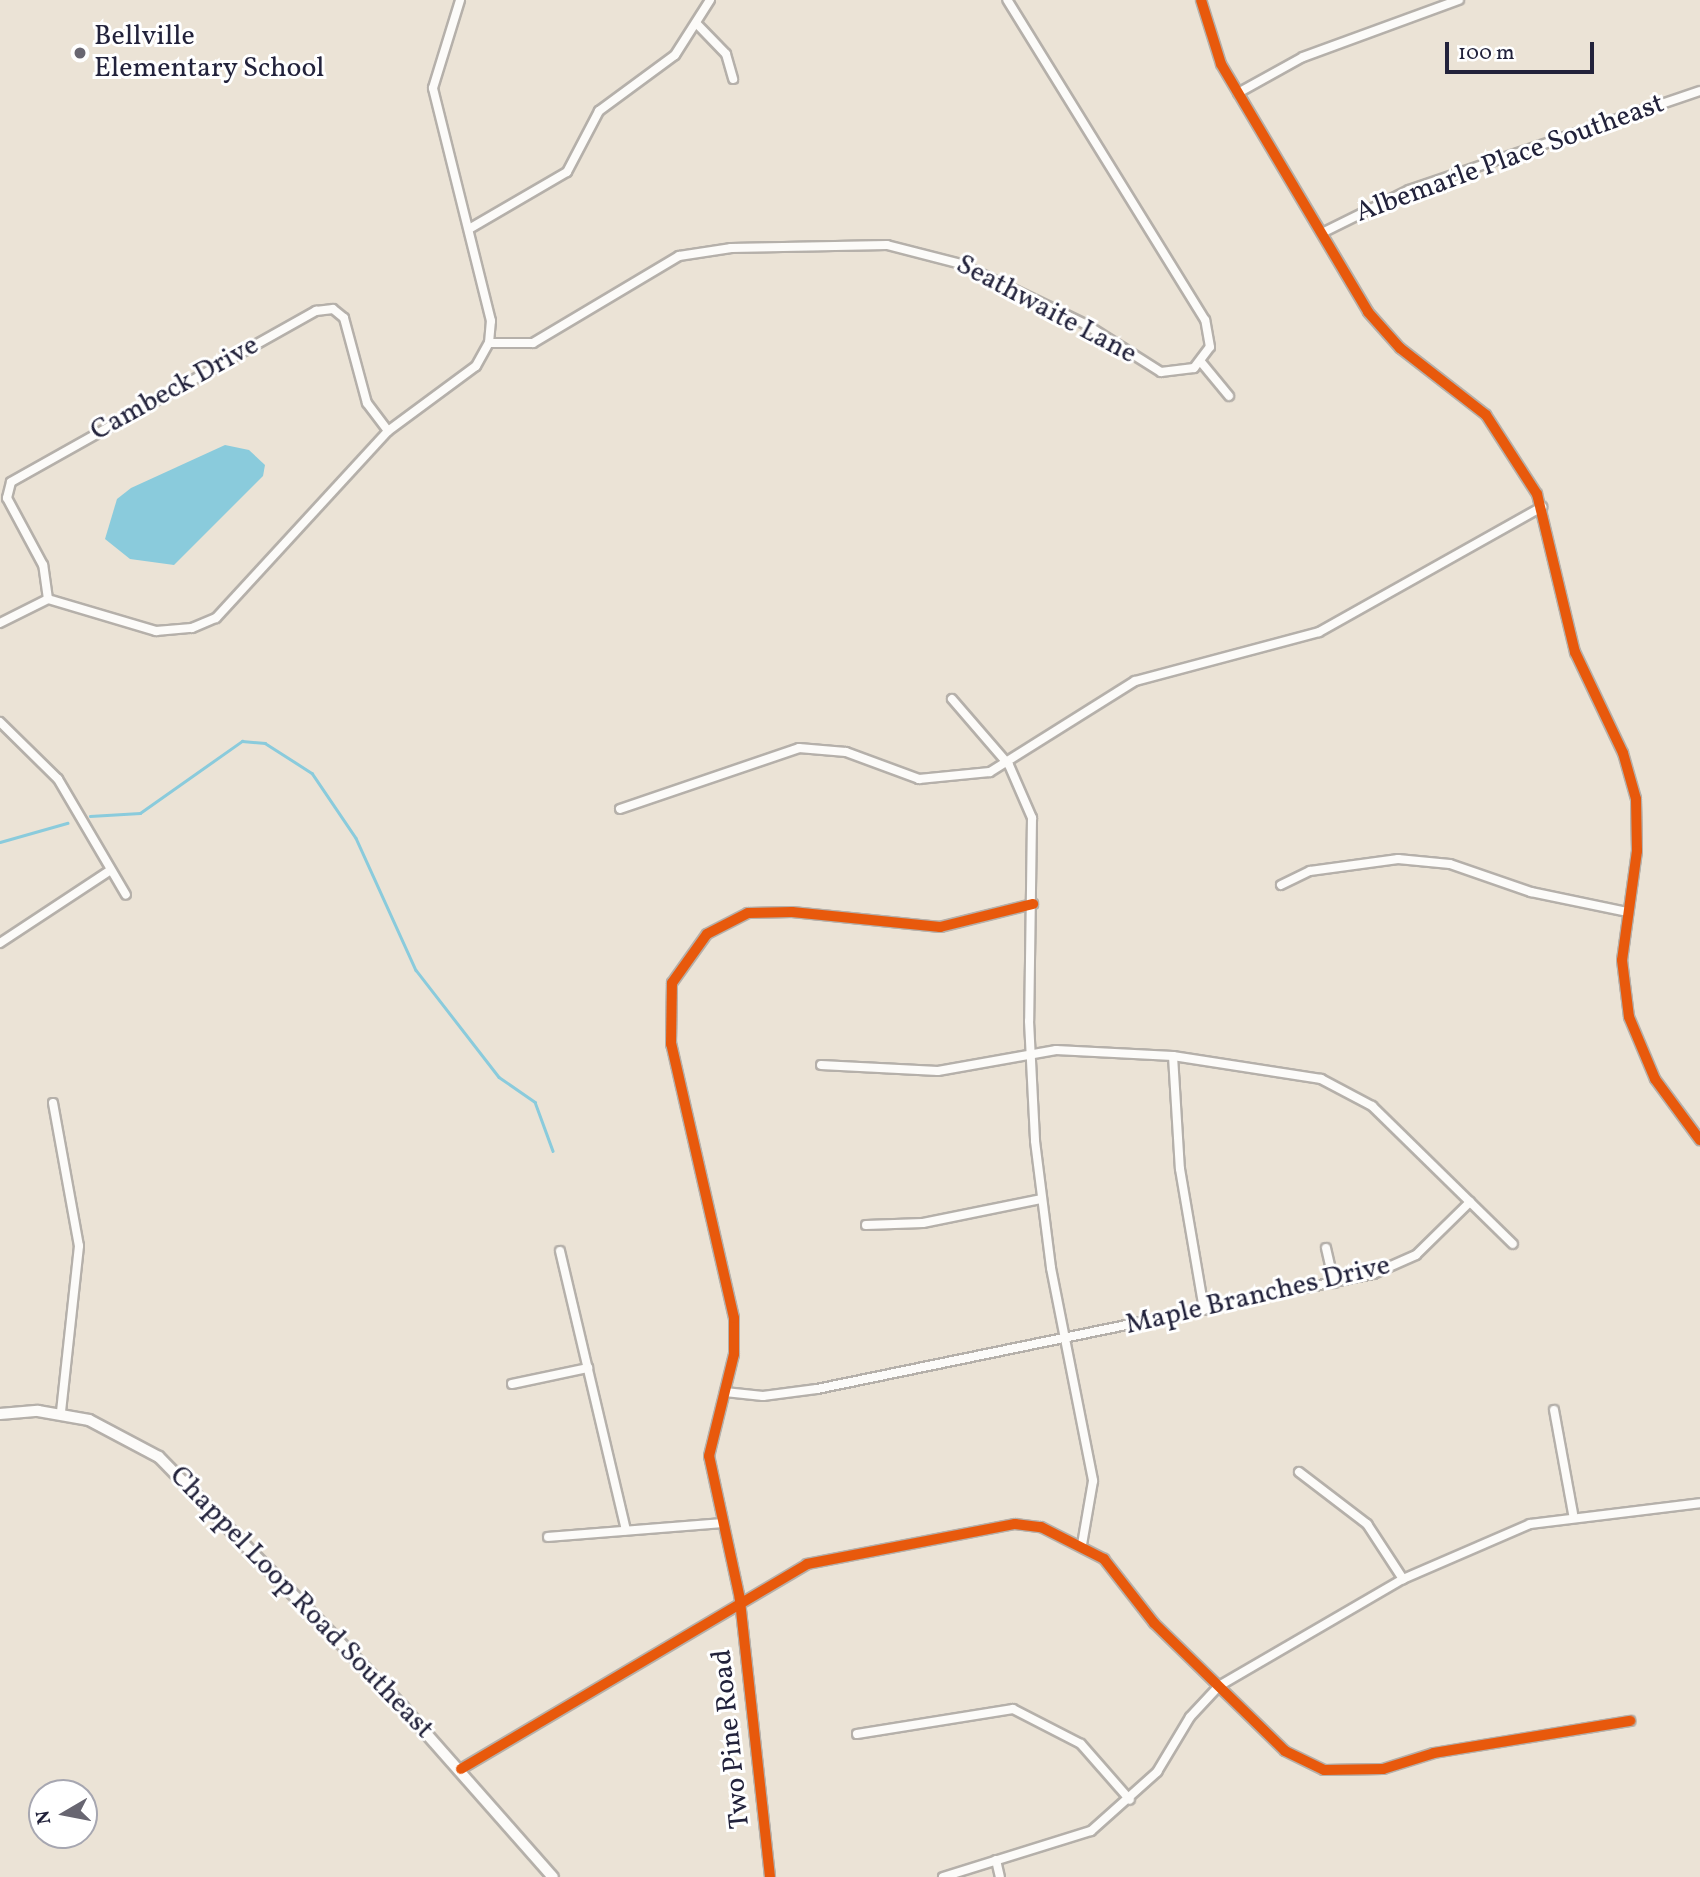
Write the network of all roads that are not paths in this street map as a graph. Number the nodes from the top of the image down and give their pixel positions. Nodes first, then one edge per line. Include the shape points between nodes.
1 (460, 0) edge
2 (710, 0) edge
3 (1007, 0) edge
4 (1201, 0) edge
5 (1460, 0) edge
6 (696, 23) junction
7 (733, 79) dead end
8 (1700, 90) edge
9 (1238, 93) junction
10 (469, 229) junction
11 (1322, 233) junction
12 (489, 343) junction
13 (1201, 362) junction
14 (1228, 396) dead end
15 (388, 431) junction
16 (1542, 507) junction
17 (48, 599) junction
18 (0, 623) edge
19 (952, 699) dead end
20 (0, 722) edge
21 (1009, 765) junction
22 (620, 809) dead end
23 (109, 871) junction
24 (1281, 885) dead end
25 (126, 895) dead end
26 (1033, 904) junction
27 (1628, 912) junction
28 (0, 943) edge
29 (1030, 1051) junction
30 (1173, 1056) junction
31 (821, 1065) dead end
32 (53, 1103) dead end
33 (1700, 1140) edge
34 (1041, 1199) junction
35 (1470, 1202) junction
36 (866, 1225) dead end
37 (1513, 1244) dead end
38 (1326, 1248) dead end
39 (560, 1251) dead end
40 (1334, 1283) junction
41 (1204, 1310) junction
42 (1064, 1338) junction
43 (588, 1368) junction
44 (512, 1384) dead end
45 (725, 1392) junction
46 (1554, 1410) dead end
47 (61, 1413) junction
48 (0, 1414) edge
49 (1300, 1472) dead end
50 (1700, 1503) edge
51 (1573, 1514) junction
52 (722, 1523) junction
53 (626, 1530) junction
54 (548, 1537) dead end
55 (1082, 1545) junction
56 (1403, 1579) junction
57 (740, 1599) junction
58 (1219, 1686) junction
59 (1630, 1721) dead end
60 (857, 1734) dead end
61 (461, 1769) junction
62 (1130, 1800) junction
63 (996, 1860) junction
64 (553, 1877) edge
65 (770, 1877) edge
66 (943, 1877) edge
67 (1000, 1877) edge

1 - 10 street via 433,88
2 - 6 street
3 - 13 street via 1205,320 1210,347
4 - 9 street via 1211,45
5 - 9 street via 1312,53
6 - 7 street via 726,54
6 - 10 street via 664,65 599,111 567,172
8 - 11 street, Albemarle Place Southeast via 1409,190
9 - 11 street
10 - 12 street via 491,321
11 - 16 street via 1390,339 1455,386 1497,428
12 - 13 street, Seathwaite Lane via 533,343 679,256 874,244 913,247 961,264 1084,324 1161,372 1178,374
12 - 15 street via 471,372
13 - 14 street
15 - 17 street via 236,601 205,624 156,631
15 - 17 street, Cambeck Drive via 367,403 344,318 333,309 316,311 11,482 7,498 43,565
16 - 21 street via 1319,632 1135,681
16 - 27 street via 1575,652 1632,784 1638,836
17 - 18 street
19 - 21 street
20 - 23 street via 58,779
21 - 22 street via 933,780 846,752 799,748
21 - 26 street via 1032,818
23 - 25 street
23 - 28 street
24 - 27 street via 1310,871 1398,859 1450,864 1531,892
26 - 29 street
26 - 45 street, Two Pine Road via 940,927 761,911 718,926 686,956 672,983 668,1029 731,1301 734,1354
27 - 33 street via 1623,980 1633,1033 1655,1079
29 - 30 street
29 - 31 street via 938,1071
29 - 34 street
30 - 35 street via 1321,1079 1349,1090
30 - 41 street via 1180,1169
32 - 47 street via 79,1246
34 - 36 street via 923,1223
34 - 42 street
35 - 37 street
35 - 40 street, Maple Branches Drive via 1403,1263
38 - 40 street
39 - 43 street
40 - 41 street, Maple Branches Drive
41 - 42 street, Maple Branches Drive
42 - 45 street, Maple Branches Drive via 798,1393
42 - 55 street via 1093,1481
43 - 44 street
43 - 53 street
45 - 52 street, Two Pine Road via 709,1456
46 - 51 street
47 - 48 street, Chappel Loop Road Southeast
47 - 61 street, Chappel Loop Road Southeast via 112,1429 159,1457
49 - 56 street via 1367,1524
50 - 51 street
51 - 56 street via 1496,1534
52 - 53 street
52 - 57 street, Two Pine Road
53 - 54 street
55 - 57 street via 1041,1527 993,1526 807,1564
55 - 58 street via 1104,1559 1154,1623
56 - 58 street
57 - 61 street
57 - 65 street, Two Pine Road
58 - 59 street via 1284,1751 1343,1773
58 - 62 street
60 - 62 street via 1013,1709 1081,1744
61 - 64 street, Chappel Loop Road Southeast
62 - 63 street via 1091,1831
63 - 66 street
63 - 67 street

